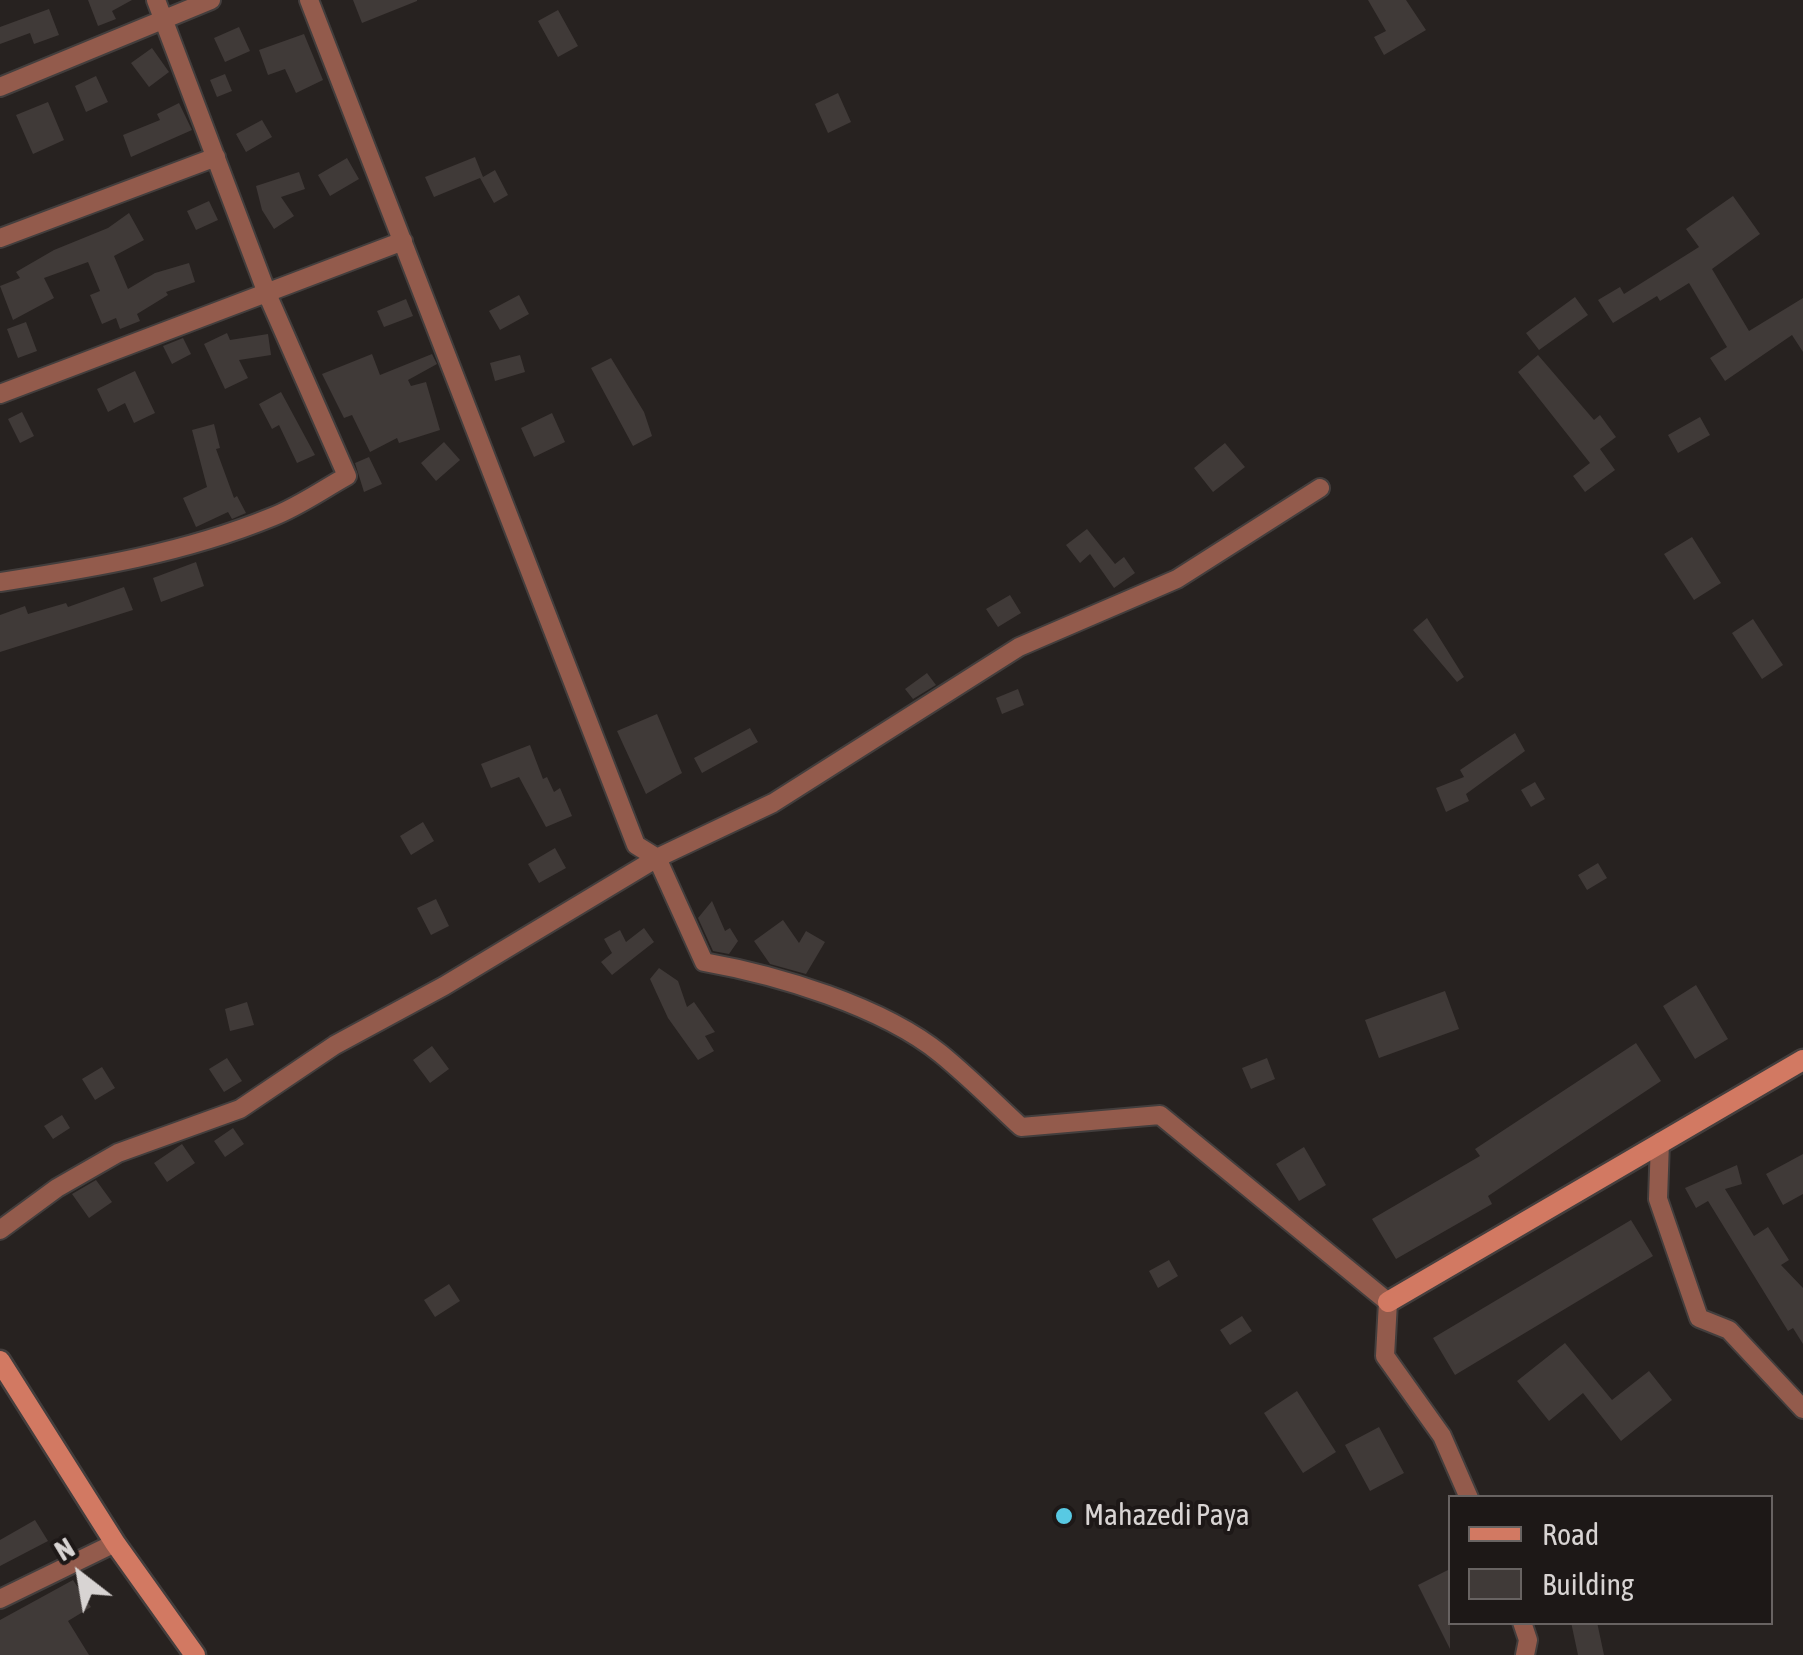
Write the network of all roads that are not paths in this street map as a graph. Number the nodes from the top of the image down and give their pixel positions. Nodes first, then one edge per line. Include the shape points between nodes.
1 (156, 0) edge
2 (211, 0) edge
3 (308, 0) edge
4 (164, 20) junction
5 (0, 88) edge
6 (216, 157) junction
7 (0, 238) edge
8 (403, 241) junction
9 (268, 296) junction
10 (0, 394) edge
11 (1320, 488) dead end
12 (0, 582) edge
13 (656, 858) junction
14 (1803, 1060) edge
15 (1660, 1142) junction
16 (0, 1230) edge
17 (1388, 1302) junction
18 (0, 1361) edge
19 (1803, 1409) edge
20 (1469, 1495) edge
21 (115, 1544) junction
22 (0, 1599) edge
23 (1523, 1625) edge
24 (195, 1655) edge
25 (1525, 1655) edge

1 - 4 street
2 - 4 street
3 - 8 street
4 - 5 street
4 - 6 street
6 - 7 street
6 - 9 street
8 - 9 street
8 - 13 street via 636,845
9 - 10 street
9 - 12 street via 347,476 276,516 206,542
11 - 13 street via 1177,579 1019,647 773,803
13 - 16 street via 335,1045 240,1110 118,1153
13 - 17 street via 704,962 777,975 860,1009 938,1051 1022,1127 1160,1114
14 - 15 street
15 - 17 street
15 - 19 street via 1658,1199 1698,1318 1729,1330
17 - 20 street via 1385,1356 1442,1436
18 - 21 street
21 - 22 street
21 - 24 street
23 - 25 street

